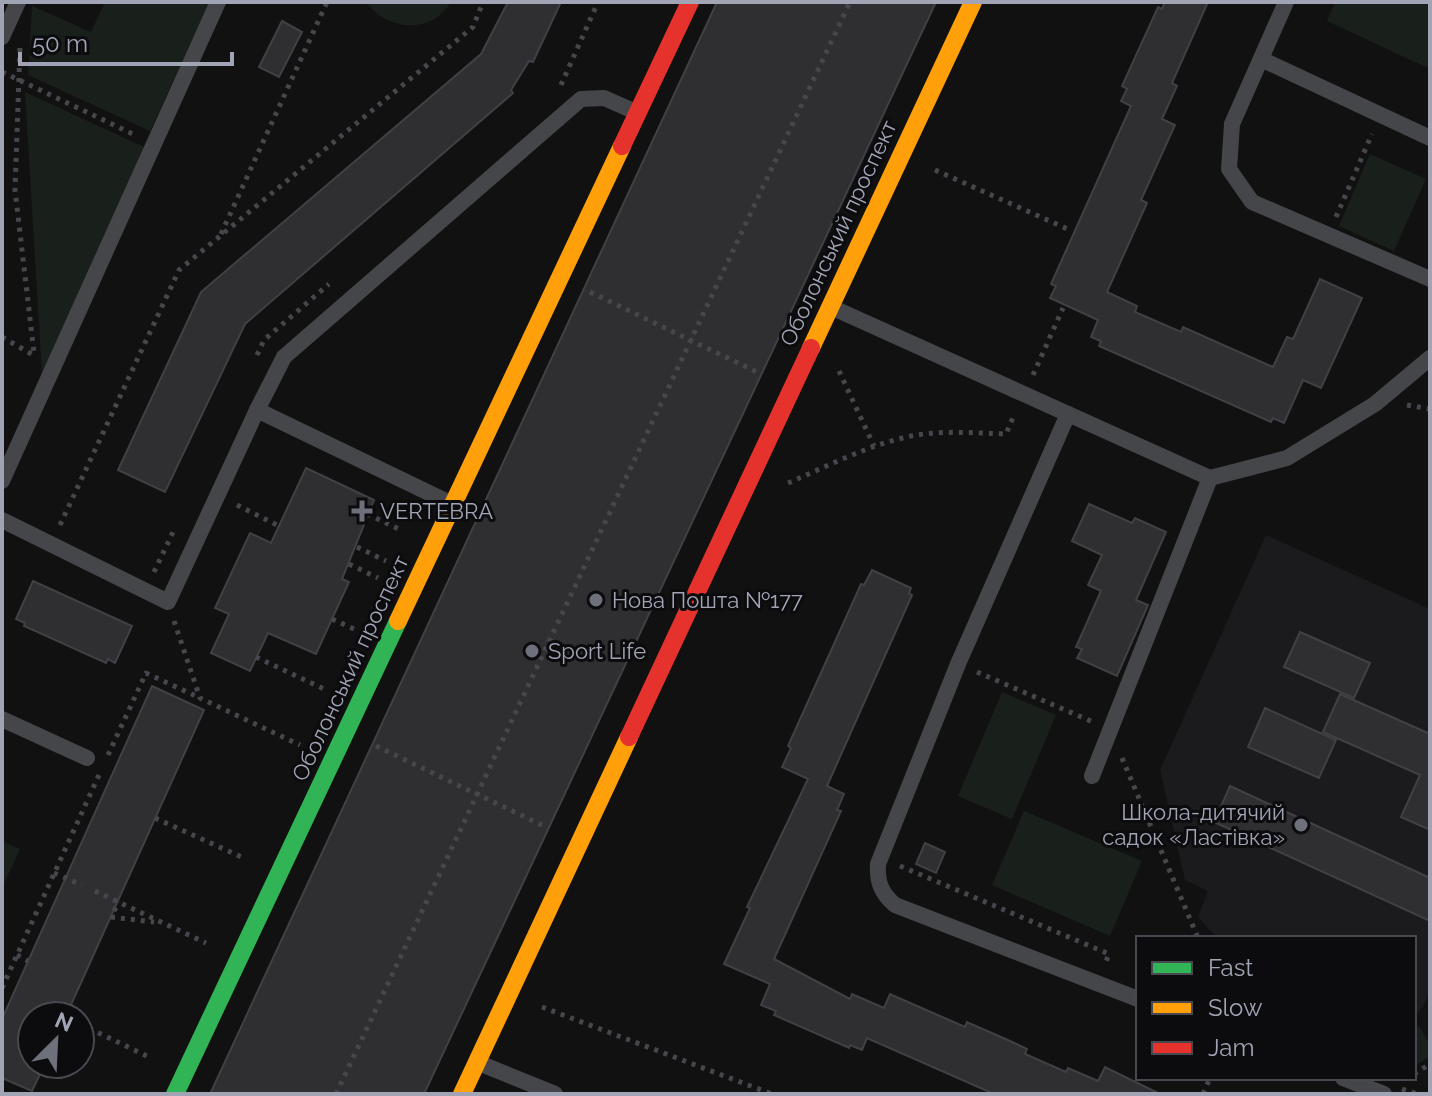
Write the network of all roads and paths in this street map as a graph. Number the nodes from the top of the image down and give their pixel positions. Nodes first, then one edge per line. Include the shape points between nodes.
1 (18, 2) edge
2 (218, 2) edge
3 (327, 2) edge
4 (483, 2) edge
5 (690, 2) edge
6 (850, 2) edge
7 (973, 2) edge
8 (1286, 2) edge
9 (21, 33) dead end
10 (2, 37) edge
11 (1261, 59) junction
12 (2, 72) edge
13 (18, 80) junction
14 (637, 113) junction
15 (1381, 115) junction
16 (1430, 138) edge
17 (154, 143) junction
18 (935, 170) dead end
19 (1070, 230) dead end
20 (221, 235) junction
21 (1328, 235) junction
22 (1430, 279) edge
23 (584, 289) dead end
24 (830, 306) junction
25 (1063, 308) dead end
26 (2, 337) edge
27 (690, 340) junction
28 (35, 356) junction
29 (1430, 358) edge
30 (837, 367) dead end
31 (761, 374) dead end
32 (1024, 393) junction
33 (36, 406) junction
34 (257, 410) junction
35 (1068, 414) junction
36 (874, 446) junction
37 (1210, 478) junction
38 (2, 481) edge
39 (779, 487) dead end
40 (217, 496) junction
41 (453, 504) junction
42 (367, 514) dead end
43 (2, 520) edge
44 (279, 526) dead end
45 (401, 530) dead end
46 (51, 544) junction
47 (357, 547) dead end
48 (386, 561) dead end
49 (349, 564) dead end
50 (378, 578) dead end
51 (168, 602) junction
52 (332, 619) dead end
53 (354, 629) dead end
54 (256, 657) dead end
55 (326, 690) dead end
56 (200, 698) junction
57 (2, 719) edge
58 (300, 745) dead end
59 (373, 745) dead end
60 (87, 758) dead end
61 (1092, 776) dead end
62 (476, 795) junction
63 (155, 818) dead end
64 (550, 829) dead end
65 (246, 859) dead end
66 (890, 861) dead end
67 (54, 873) junction
68 (82, 885) dead end
69 (95, 891) dead end
70 (119, 902) junction
71 (162, 922) junction
72 (206, 943) dead end
73 (17, 955) junction
74 (28, 961) dead end
75 (1102, 973) dead end
76 (2, 988) edge
77 (1136, 998) edge
78 (537, 1006) dead end
79 (96, 1032) edge
80 (151, 1058) dead end
81 (478, 1062) junction
82 (1348, 1080) edge
83 (175, 1094) edge
84 (336, 1094) edge
85 (462, 1094) edge
86 (555, 1094) edge
87 (772, 1094) edge
88 (1384, 1094) edge

1 - 10 lane
2 - 17 lane
3 - 20 path
4 - 20 path via 473,27
5 - 14 main road, Оболонський проспект
6 - 27 path
7 - 24 main road, Оболонський проспект
8 - 11 lane
9 - 13 path
11 - 15 lane
11 - 21 lane via 1232,124 1229,169 1252,202
12 - 13 path
13 - 17 path
13 - 28 path via 15,190
14 - 34 lane via 604,98 581,99 284,357
14 - 41 main road, Оболонський проспект
15 - 16 lane
15 - 21 path
17 - 33 lane
18 - 19 path
20 - 46 path via 179,270
21 - 22 lane
23 - 27 path
24 - 32 lane
24 - 81 main road, Оболонський проспект
25 - 32 path
26 - 28 path
27 - 31 path
27 - 62 path
28 - 33 path
29 - 37 lane via 1375,404 1287,458
30 - 36 path
32 - 35 lane
32 - 36 path via 1006,434 946,432
33 - 38 lane
34 - 40 lane
34 - 41 lane
35 - 37 lane
35 - 77 lane via 958,664 878,864 877,879 895,905
36 - 39 path
37 - 61 lane
40 - 44 path
40 - 51 lane
41 - 83 main road, Оболонський проспект
42 - 45 path
43 - 46 lane
46 - 51 lane
47 - 48 path
49 - 50 path
51 - 56 path
52 - 53 path
54 - 55 path
56 - 58 path
56 - 67 path via 146,673
57 - 60 lane
59 - 62 path
62 - 64 path
62 - 84 path
63 - 65 path
66 - 75 path via 1109,954
67 - 68 path
67 - 73 path
69 - 70 path
70 - 71 path
70 - 71 path via 113,914
71 - 72 path
73 - 74 path
73 - 76 path
78 - 87 path
79 - 80 path
81 - 85 main road, Оболонський проспект
81 - 86 lane
82 - 88 lane

